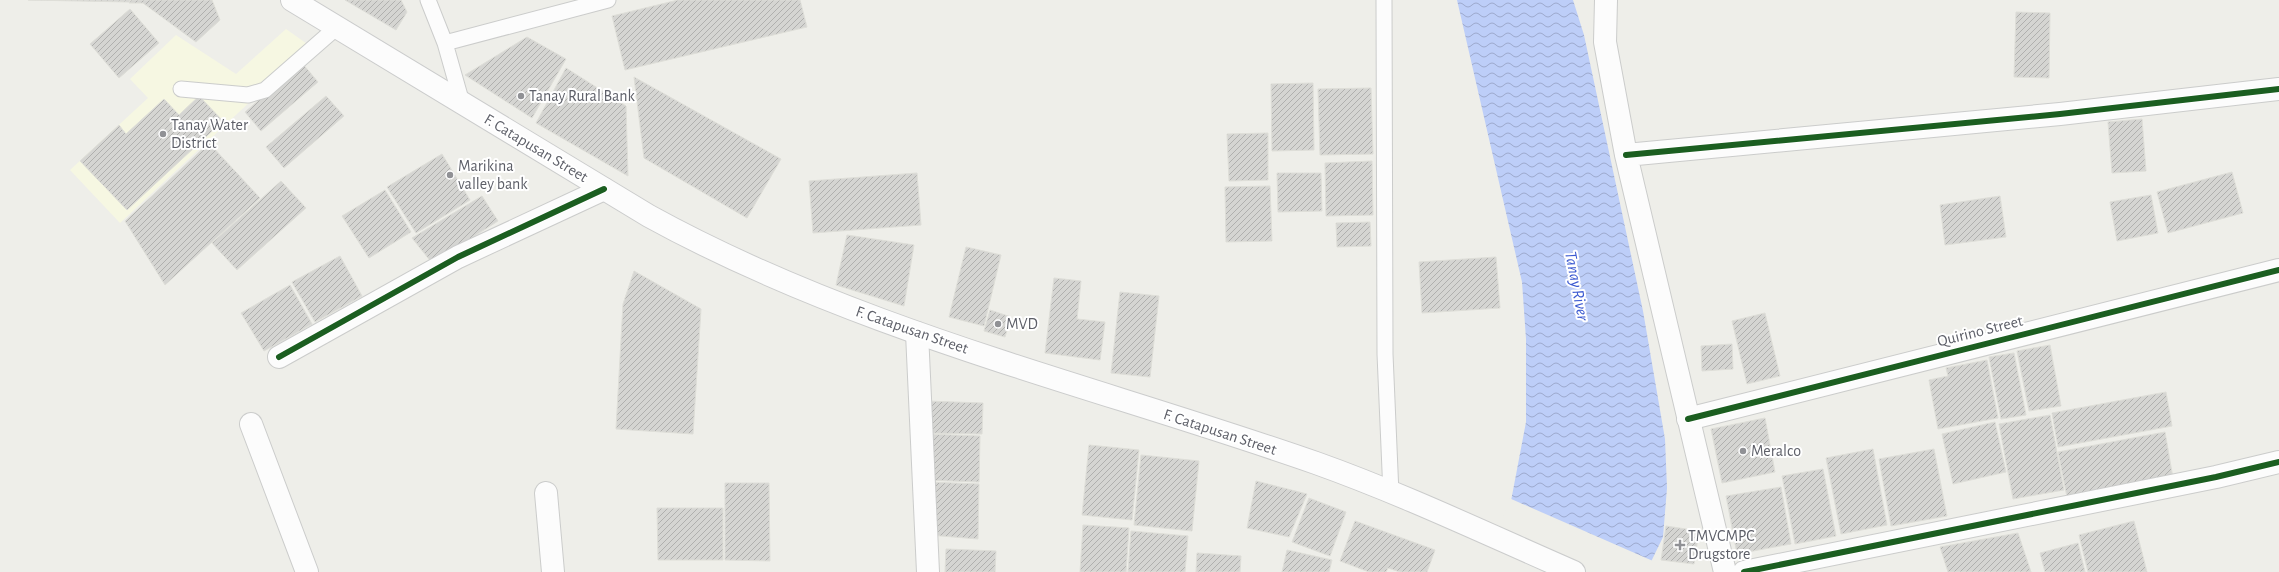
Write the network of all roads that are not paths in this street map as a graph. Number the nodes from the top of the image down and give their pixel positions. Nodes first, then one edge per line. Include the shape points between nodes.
1 (292, 0) edge
2 (428, 0) edge
3 (608, 0) edge
4 (1384, 0) edge
5 (1606, 0) edge
6 (337, 27) junction
7 (445, 43) junction
8 (181, 89) dead end
9 (2279, 89) edge
10 (462, 103) junction
11 (1626, 155) junction
12 (604, 189) junction
13 (2279, 270) edge
14 (917, 333) junction
15 (279, 357) dead end
16 (1688, 419) junction
17 (251, 424) dead end
18 (2279, 462) edge
19 (546, 493) dead end
20 (1391, 494) junction
21 (307, 572) edge
22 (553, 572) edge
23 (928, 572) edge
24 (1574, 572) edge
25 (1725, 572) edge
26 (1744, 572) edge

1 - 6 street, F. Catapusan Street
2 - 7 lane
3 - 7 lane
4 - 20 lane via 1385,354
5 - 11 street via 1605,42
6 - 8 lane via 265,90 248,95
6 - 10 street, F. Catapusan Street
7 - 10 lane
9 - 11 street via 2052,114
10 - 12 street, F. Catapusan Street
11 - 16 street
12 - 14 street, F. Catapusan Street via 699,244 787,284
12 - 15 street via 458,257
13 - 16 street, Quirino Street
14 - 20 street, F. Catapusan Street via 1318,464
14 - 23 street
16 - 25 street
17 - 21 street
18 - 26 street
19 - 22 street
20 - 24 street, F. Catapusan Street

